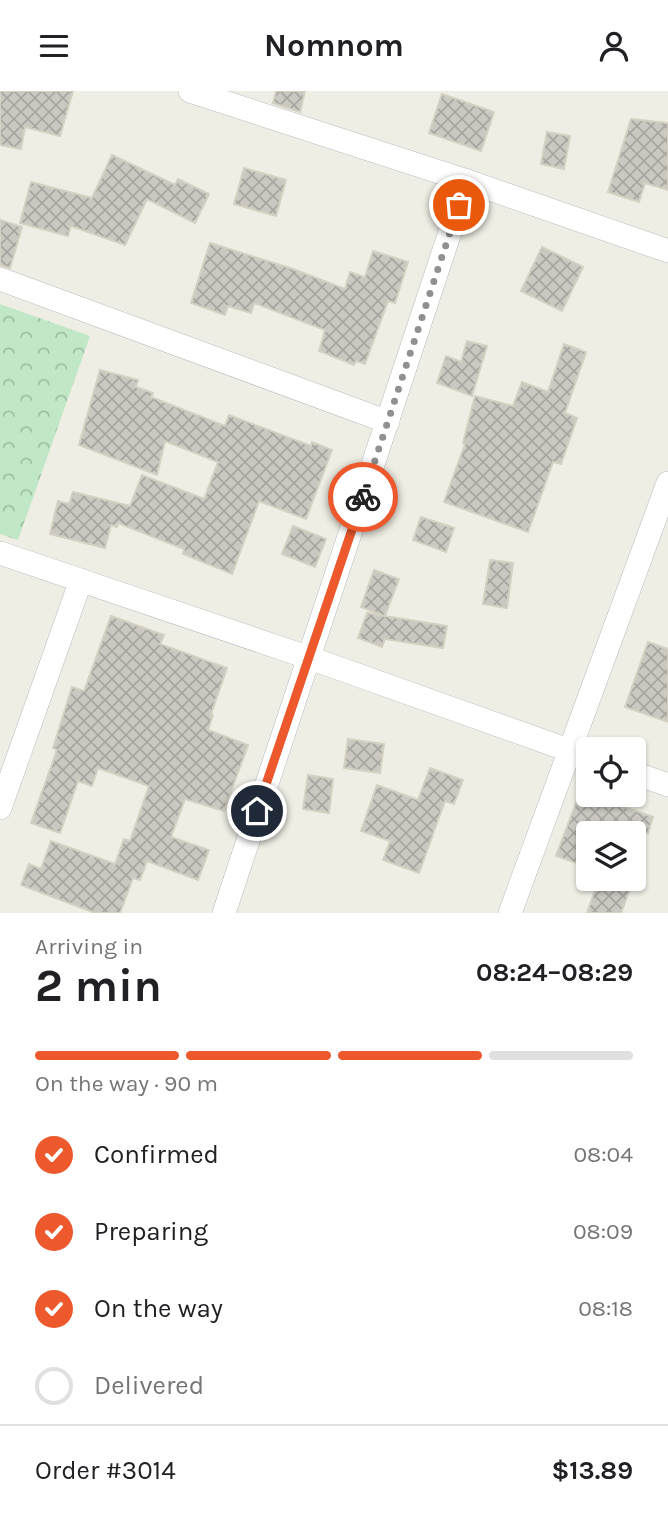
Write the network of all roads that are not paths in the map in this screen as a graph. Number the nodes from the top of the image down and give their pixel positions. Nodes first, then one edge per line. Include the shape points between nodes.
1 (190, 91) edge
2 (467, 181) junction
3 (668, 251) edge
4 (0, 279) edge
5 (388, 422) junction
6 (668, 483) edge
7 (660, 529) edge
8 (0, 553) edge
9 (81, 580) junction
10 (307, 657) junction
11 (584, 737) edge
12 (576, 753) edge
13 (576, 759) edge
14 (646, 777) edge
15 (668, 785) edge
16 (0, 808) edge
17 (224, 913) edge
18 (510, 913) edge

1 - 2 street
2 - 3 street
2 - 5 street
4 - 5 street
5 - 10 street
6 - 7 street
7 - 11 street
8 - 9 street
9 - 10 street
9 - 16 street
10 - 12 street
10 - 17 street
13 - 18 street
14 - 15 street

